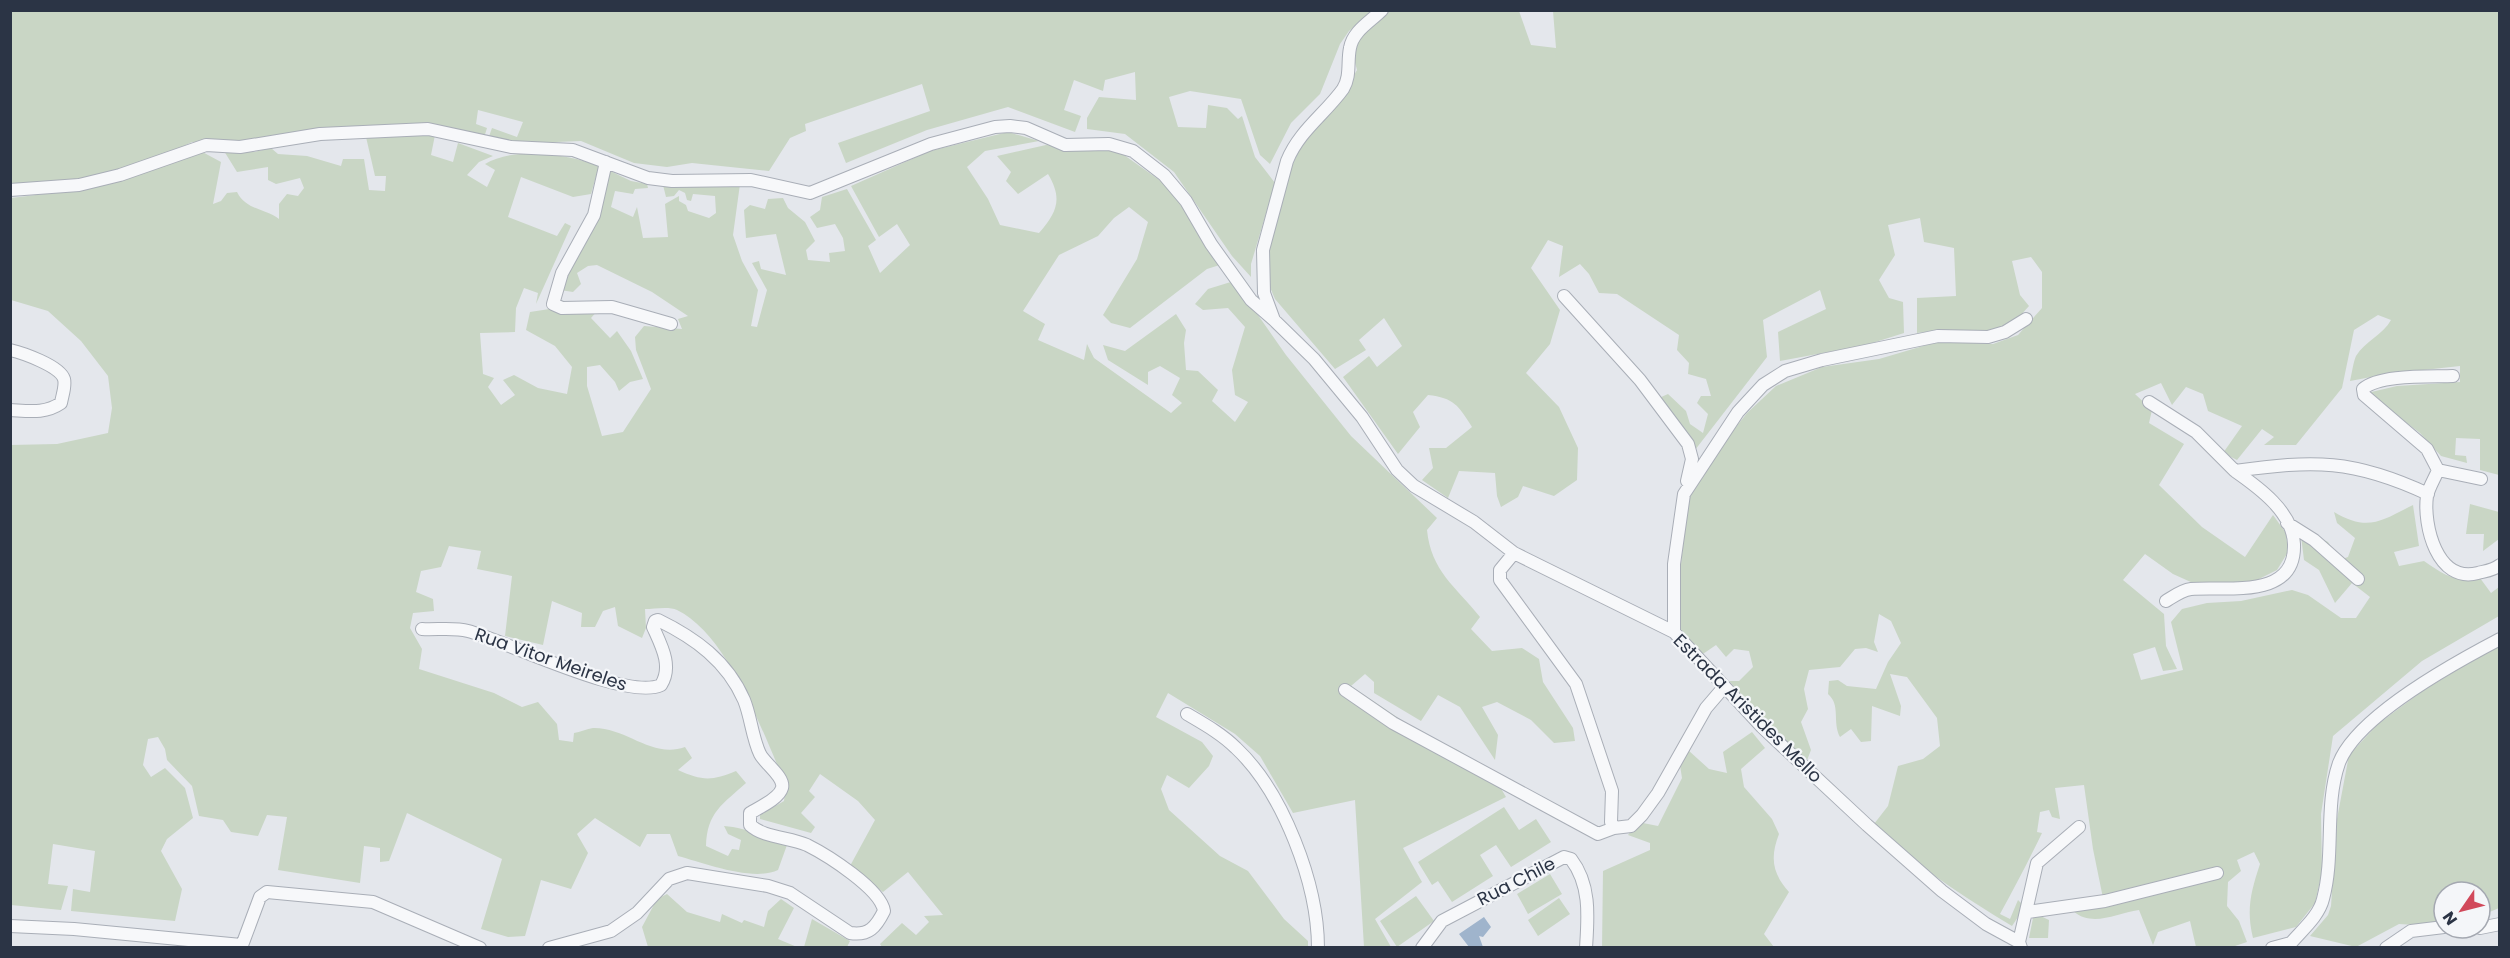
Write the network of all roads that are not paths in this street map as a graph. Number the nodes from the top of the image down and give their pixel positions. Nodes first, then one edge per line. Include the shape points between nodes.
1 (1382, 10) edge
2 (606, 162) junction
3 (10, 190) edge
4 (1564, 296) dead end
5 (2026, 319) dead end
6 (1274, 320) junction
7 (671, 324) dead end
8 (10, 350) edge
9 (2453, 376) dead end
10 (2149, 402) dead end
11 (10, 410) edge
12 (2438, 470) junction
13 (2235, 471) junction
14 (2481, 478) dead end
15 (1684, 494) junction
16 (2428, 494) junction
17 (2286, 522) junction
18 (1514, 553) junction
19 (2499, 565) edge
20 (2358, 579) dead end
21 (2166, 601) dead end
22 (422, 629) dead end
23 (1674, 632) junction
24 (2499, 639) edge
25 (1724, 687) junction
26 (1345, 690) dead end
27 (1187, 714) dead end
28 (2079, 827) dead end
29 (1614, 828) junction
30 (2217, 873) dead end
31 (2028, 912) junction
32 (10, 926) edge
33 (2432, 928) edge
34 (2020, 945) edge
35 (2296, 945) edge
36 (241, 946) edge
37 (480, 948) edge
38 (549, 948) edge
39 (1318, 948) edge
40 (1422, 948) edge
41 (1586, 948) edge
42 (2272, 948) edge
43 (2386, 948) edge

1 - 6 street, Estrada Aristides Mello via 1357,33 1350,46 1344,87 1306,129 1287,161 1263,250 1264,293
2 - 3 street via 573,150 511,147 428,129 339,132 249,146 206,145 79,185
2 - 6 street via 672,181 751,180 810,193 931,144 995,127 1026,128 1072,146 1119,145 1164,175 1186,201 1251,300
2 - 7 street via 594,215 562,273 554,304 562,308 612,307
4 - 15 street via 1640,380 1692,451
5 - 15 street via 1988,337 1938,336 1785,371 1763,385 1738,412
6 - 18 street, Estrada Aristides Mello via 1314,359 1362,417 1397,470 1414,486 1474,522
8 - 11 street via 53,368 63,376 64,383 61,403 53,408 41,412
9 - 12 street via 2396,379 2369,384 2363,389 2364,395 2427,450
10 - 13 street via 2196,432
12 - 14 street
12 - 16 street
13 - 16 street via 2290,464 2338,464 2391,477
13 - 17 street via 2259,488
15 - 23 street via 1674,564
16 - 19 street via 2428,534 2434,550 2452,568 2471,575
17 - 20 street via 2314,540
17 - 21 street via 2294,540 2295,559 2270,584 2190,589
18 - 23 street, Estrada Aristides Mello
18 - 29 street via 1500,570 1500,580 1576,684 1612,791
22 - 38 street, Rua Vitor Meireles via 465,630 562,667 644,690 661,685 666,673 663,648 653,627 655,621 686,633 714,655 728,674 744,700 758,751 781,781 778,795 750,813 750,825 807,845 878,895 884,911 868,933 850,933 790,893 687,873 669,879 637,913 611,931
23 - 25 street, Estrada Aristides Mello
24 - 35 street via 2424,682 2363,729 2348,746 2339,764 2331,809 2323,900
25 - 29 street via 1706,708 1642,815 1631,826
25 - 34 street, Estrada Aristides Mello via 1933,883
26 - 29 street via 1393,723 1598,834
27 - 39 street via 1237,748 1266,784 1313,893
28 - 31 street via 2037,863
30 - 31 street via 2105,901
31 - 34 street
32 - 36 street
33 - 43 street via 2411,931
35 - 42 street
36 - 37 street via 260,897 267,892 373,902
40 - 41 street, Rua Chile via 1442,921 1564,857 1571,859 1584,882

